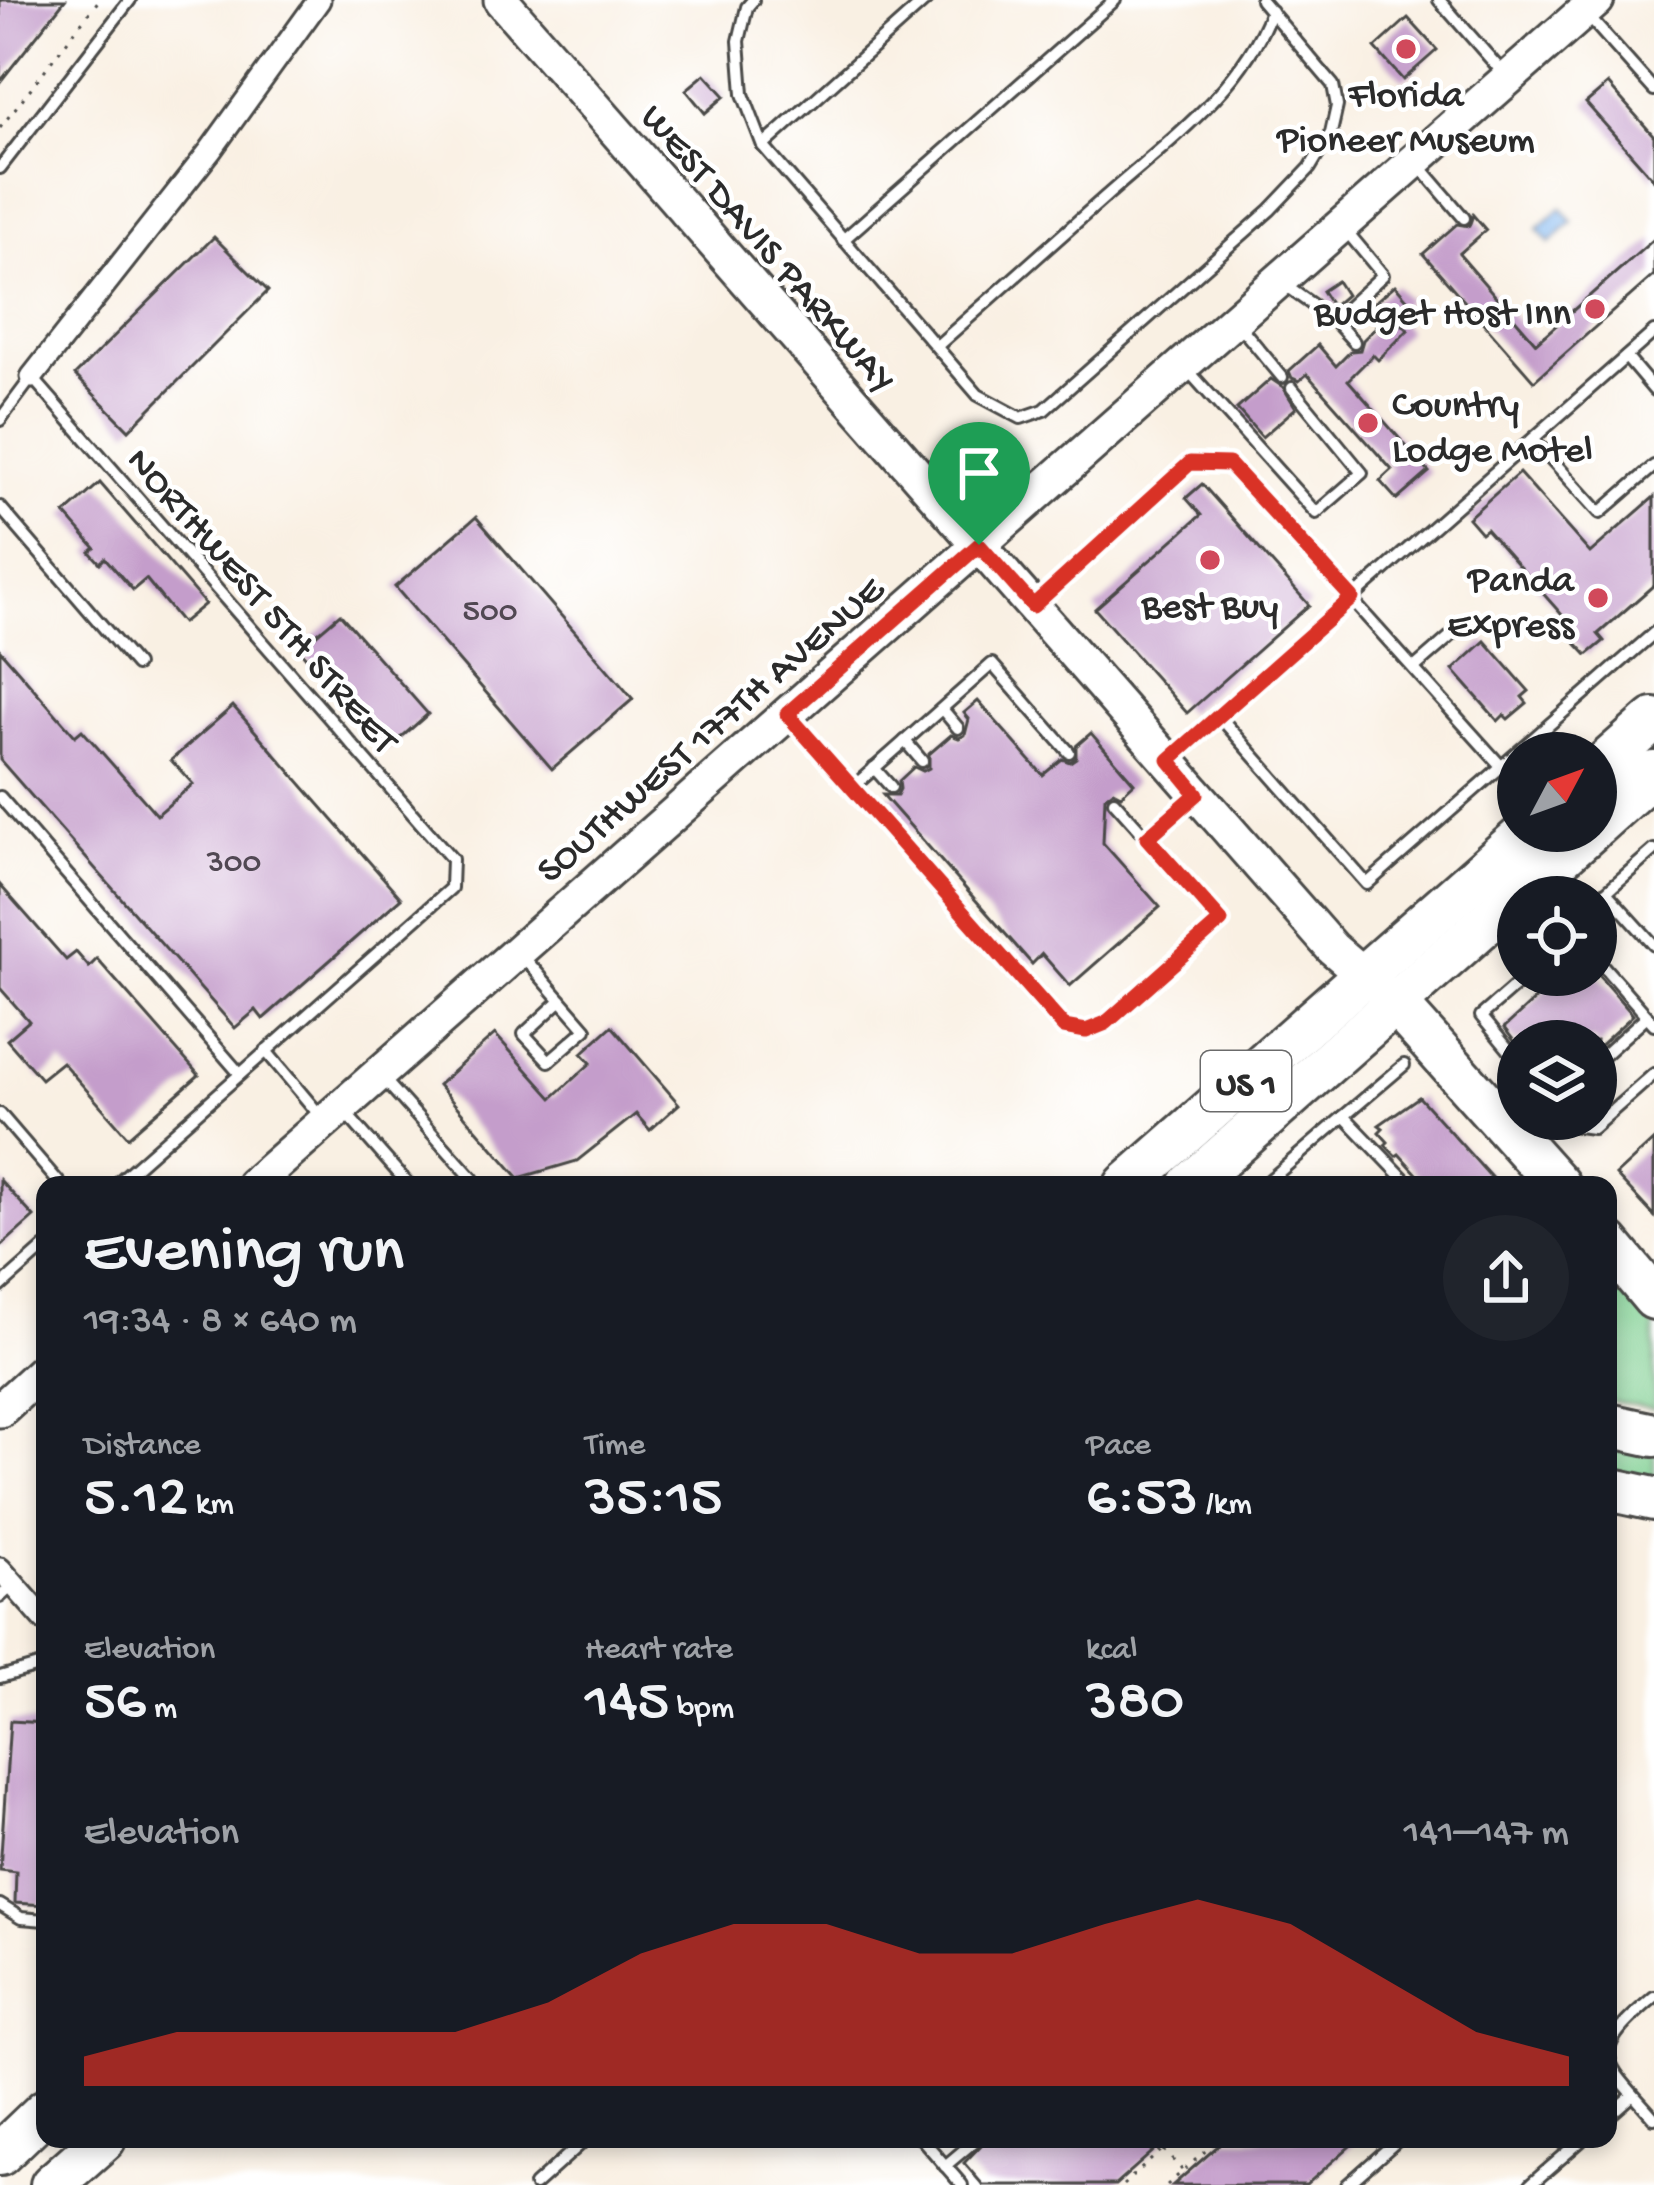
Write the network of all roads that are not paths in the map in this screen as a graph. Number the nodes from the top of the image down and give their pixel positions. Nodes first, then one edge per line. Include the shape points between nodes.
1 (130, 0) edge
2 (320, 0) edge
3 (501, 0) edge
4 (753, 0) edge
5 (926, 0) edge
6 (1115, 0) edge
7 (1261, 0) edge
8 (1439, 0) edge
9 (1591, 6) edge
10 (1271, 11) junction
11 (1508, 79) junction
12 (1654, 90) edge
13 (763, 146) junction
14 (1415, 160) junction
15 (0, 168) edge
16 (1464, 218) dead end
17 (1341, 225) junction
18 (843, 240) junction
19 (1278, 280) junction
20 (1234, 319) junction
21 (1334, 320) junction
22 (1654, 332) edge
23 (1354, 342) dead end
24 (938, 346) junction
25 (1625, 357) junction
26 (1183, 364) junction
27 (32, 376) junction
28 (1282, 377) dead end
29 (1292, 388) dead end
30 (1654, 390) edge
31 (0, 420) edge
32 (1533, 439) junction
33 (1654, 466) edge
34 (0, 507) edge
35 (979, 545) junction
36 (1352, 598) junction
37 (1033, 606) junction
38 (1654, 633) edge
39 (1453, 634) dead end
40 (136, 665) dead end
41 (1414, 668) junction
42 (942, 709) junction
43 (787, 714) junction
44 (1219, 716) junction
45 (1654, 720) edge
46 (958, 728) dead end
47 (1541, 732) edge
48 (905, 741) junction
49 (1069, 752) dead end
50 (1617, 753) edge
51 (922, 760) dead end
52 (1169, 760) junction
53 (1497, 760) edge
54 (874, 769) junction
55 (1497, 770) edge
56 (1648, 784) edge
57 (892, 787) dead end
58 (852, 788) junction
59 (1197, 794) junction
60 (0, 797) edge
61 (1114, 801) dead end
62 (1617, 809) edge
63 (1147, 838) junction
64 (1654, 850) edge
65 (1509, 852) edge
66 (1566, 852) edge
67 (1654, 945) edge
68 (518, 951) junction
69 (1448, 959) junction
70 (1617, 982) edge
71 (1381, 990) junction
72 (1504, 996) edge
73 (561, 1000) junction
74 (1651, 1020) edge
75 (1497, 1035) edge
76 (1617, 1046) edge
77 (266, 1051) junction
78 (1404, 1065) dead end
79 (379, 1073) junction
80 (240, 1074) junction
81 (1654, 1074) edge
82 (1467, 1081) junction
83 (1617, 1107) edge
84 (0, 1114) edge
85 (333, 1114) junction
86 (1344, 1116) junction
87 (54, 1176) edge
88 (125, 1176) edge
89 (263, 1176) edge
90 (399, 1176) edge
91 (470, 1176) edge
92 (1138, 1176) edge
93 (1209, 1176) edge
94 (1274, 1176) edge
95 (1401, 1176) edge
96 (1550, 1176) edge
97 (1617, 1254) edge
98 (36, 1255) edge
99 (0, 1287) edge
100 (1654, 1298) edge
101 (36, 1378) edge
102 (0, 1409) edge
103 (1617, 1427) edge
104 (1654, 1435) edge
105 (1617, 1491) edge
106 (1654, 1499) edge
107 (1617, 1512) edge
108 (1654, 1518) edge
109 (4, 1584) edge
110 (36, 1611) edge
111 (36, 1665) edge
112 (0, 1677) edge
113 (0, 1905) edge
114 (36, 1919) edge
115 (1654, 1997) edge
116 (1617, 2033) edge
117 (1617, 2076) edge
118 (1633, 2095) junction
119 (1617, 2109) edge
120 (1654, 2119) edge
121 (36, 2120) edge
122 (36, 2144) edge
123 (94, 2148) edge
124 (576, 2148) edge
125 (930, 2148) edge
126 (966, 2148) edge
127 (1389, 2148) edge
128 (1573, 2148) edge
129 (0, 2154) edge
130 (945, 2166) junction
131 (0, 2175) edge
132 (52, 2185) edge
133 (535, 2185) edge
134 (962, 2185) edge
135 (1347, 2185) edge
136 (1530, 2185) edge

1 - 15 lane
2 - 27 street
3 - 35 main road, WEST DAVIS PARKWAY
4 - 13 lane via 740,41 743,94
5 - 13 lane
6 - 18 lane
7 - 10 lane
8 - 11 lane
9 - 11 main road, SOUTHWEST 177TH AVENUE
9 - 12 lane
10 - 24 lane via 1236,75
10 - 24 lane via 1333,85 1337,106 1310,168 1270,210 1044,410 1021,418 1002,411
11 - 14 main road, SOUTHWEST 177TH AVENUE
13 - 18 lane
14 - 16 lane
14 - 17 main road, SOUTHWEST 177TH AVENUE
17 - 19 main road, SOUTHWEST 177TH AVENUE
17 - 21 lane via 1383,275
18 - 24 lane
19 - 20 main road, SOUTHWEST 177TH AVENUE
19 - 21 lane
20 - 26 main road, SOUTHWEST 177TH AVENUE
20 - 28 lane
21 - 23 lane
22 - 25 lane
25 - 30 lane
25 - 32 lane
26 - 29 lane via 1316,513 1362,473
26 - 35 main road, SOUTHWEST 177TH AVENUE
27 - 31 lane
27 - 77 lane, NORTHWEST 5TH STREET via 452,859 451,888
32 - 33 lane via 1600,513
32 - 36 lane
34 - 40 lane
35 - 37 main road, WEST DAVIS PARKWAY
35 - 43 main road, SOUTHWEST 177TH AVENUE
36 - 37 lane via 1229,464 1190,463
36 - 41 lane
36 - 44 lane
37 - 52 main road, WEST DAVIS PARKWAY
38 - 47 lane
39 - 41 lane
41 - 53 lane
42 - 46 lane
42 - 48 lane
42 - 49 lane via 992,664
43 - 58 lane
43 - 68 main road, SOUTHWEST 177TH AVENUE
44 - 52 lane
44 - 55 lane via 1367,884
45 - 50 highway
48 - 51 lane
48 - 54 lane
52 - 59 main road, WEST DAVIS PARKWAY
54 - 57 lane
54 - 58 lane
56 - 62 highway, US 1
58 - 63 lane via 1064,1027 1086,1031 1106,1023 1221,921
59 - 63 lane
59 - 71 main road, WEST DAVIS PARKWAY via 1332,948
60 - 80 lane
61 - 63 lane
64 - 67 lane via 1606,892
65 - 71 highway, US 1
66 - 69 highway, US 1
68 - 73 lane
68 - 79 main road, SOUTHWEST 177TH AVENUE
69 - 71 highway, US 1
69 - 82 highway via 1439,1018
70 - 74 lane
71 - 82 highway
71 - 92 highway, US 1
71 - 93 highway, US 1
72 - 75 lane via 1481,1016
73 - 73 lane via 586,1029 549,1061 524,1034
74 - 76 lane
77 - 80 lane
77 - 85 lane
78 - 86 lane
79 - 85 main road, SOUTHWEST 177TH AVENUE
79 - 91 lane
80 - 88 lane
81 - 83 lane
82 - 96 highway
84 - 87 lane
85 - 89 main road, SOUTHWEST 177TH AVENUE
85 - 90 lane
86 - 94 lane
86 - 95 lane
97 - 100 highway
98 - 99 lane
101 - 102 main road
103 - 104 highway
105 - 106 highway
107 - 108 highway
109 - 110 street
111 - 112 lane
113 - 114 lane
115 - 116 lane
117 - 118 lane
118 - 119 lane
118 - 120 lane
121 - 129 highway
122 - 131 highway
123 - 132 highway
124 - 133 lane
125 - 130 lane
126 - 130 lane
127 - 135 lane
128 - 136 lane
130 - 134 lane

